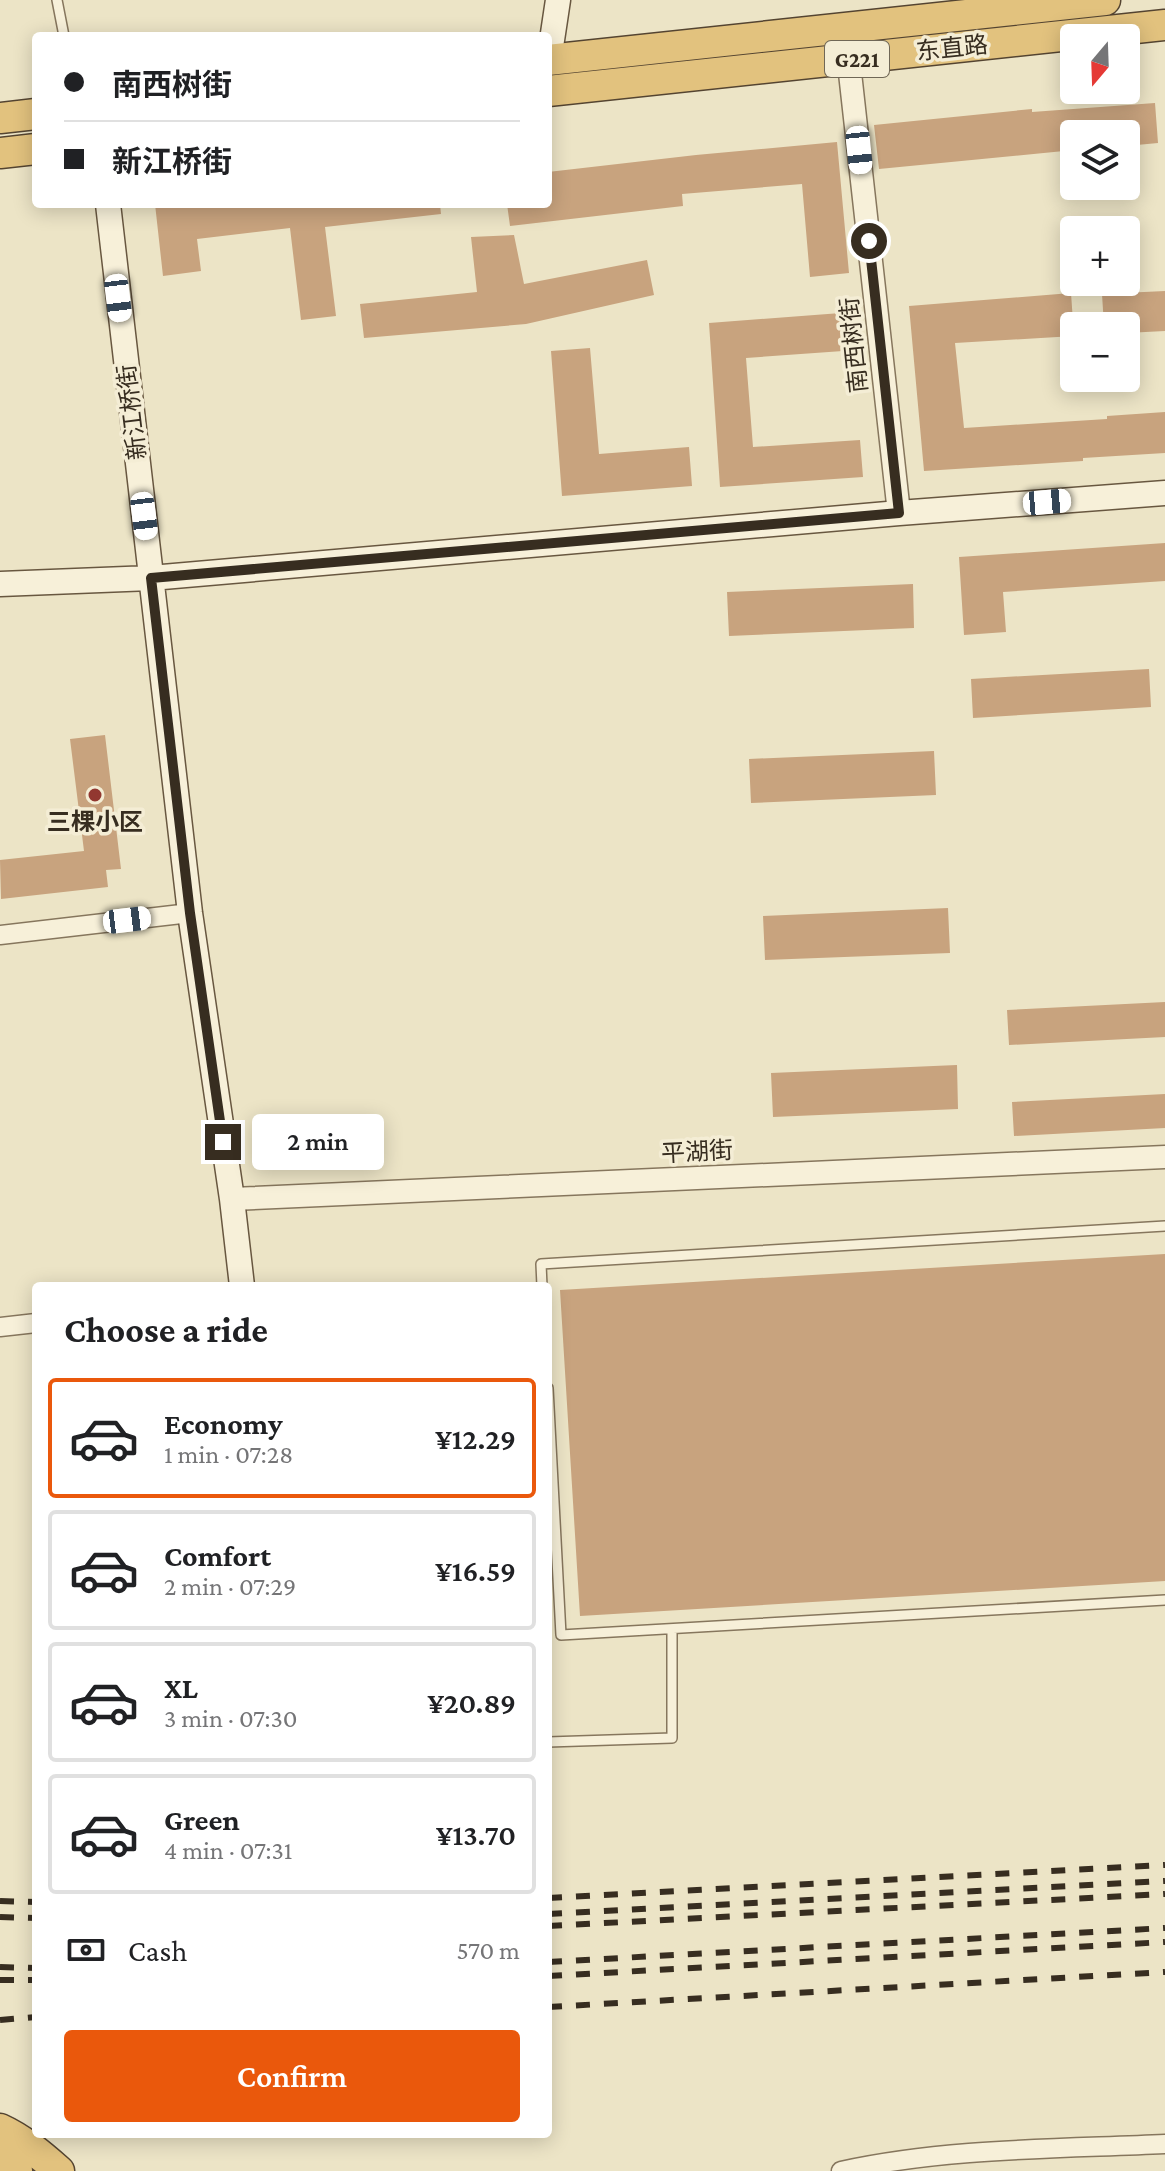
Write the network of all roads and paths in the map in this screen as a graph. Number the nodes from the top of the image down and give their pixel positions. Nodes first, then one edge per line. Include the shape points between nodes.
1 (57, 0) edge
2 (558, 0) edge
3 (1105, 0) edge
4 (1165, 25) edge
5 (845, 28) junction
6 (63, 32) edge
7 (552, 40) edge
8 (552, 60) edge
9 (848, 60) junction
10 (552, 91) edge
11 (32, 114) edge
12 (0, 118) edge
13 (32, 149) edge
14 (0, 153) edge
15 (108, 208) edge
16 (1165, 493) edge
17 (899, 513) junction
18 (151, 578) junction
19 (0, 584) edge
20 (190, 913) junction
21 (0, 935) edge
22 (1165, 1157) edge
23 (232, 1199) junction
24 (1165, 1226) edge
25 (242, 1282) edge
26 (542, 1282) edge
27 (32, 1323) edge
28 (0, 1327) edge
29 (552, 1464) edge
30 (1165, 1600) edge
31 (672, 1629) junction
32 (561, 1635) junction
33 (552, 1636) edge
34 (552, 1742) edge
35 (0, 2129) edge
36 (1165, 2144) edge
37 (0, 2160) edge
38 (17, 2171) edge
39 (59, 2171) edge
40 (841, 2171) edge

1 - 6 lane
2 - 7 main road
3 - 5 highway, 东直路 / G221
4 - 9 highway, 东直路 / G221
5 - 8 highway, 东直路 / G221
5 - 9 street, 南西树街
9 - 10 highway, 东直路 / G221
9 - 17 street, 南西树街
11 - 12 highway
13 - 14 highway
15 - 18 main road, 新江桥街
16 - 17 main road
17 - 18 main road
18 - 19 main road
18 - 20 main road, 新江桥街
20 - 21 street
20 - 23 main road, 新江桥街
22 - 23 street, 平湖街
23 - 25 main road, 新江桥街
24 - 26 lane via 541,1264
27 - 28 street
29 - 32 lane
30 - 31 lane
31 - 32 lane
31 - 34 lane via 672,1738
32 - 33 lane
35 - 39 highway
36 - 40 street via 1005,2151 881,2162
37 - 38 highway

